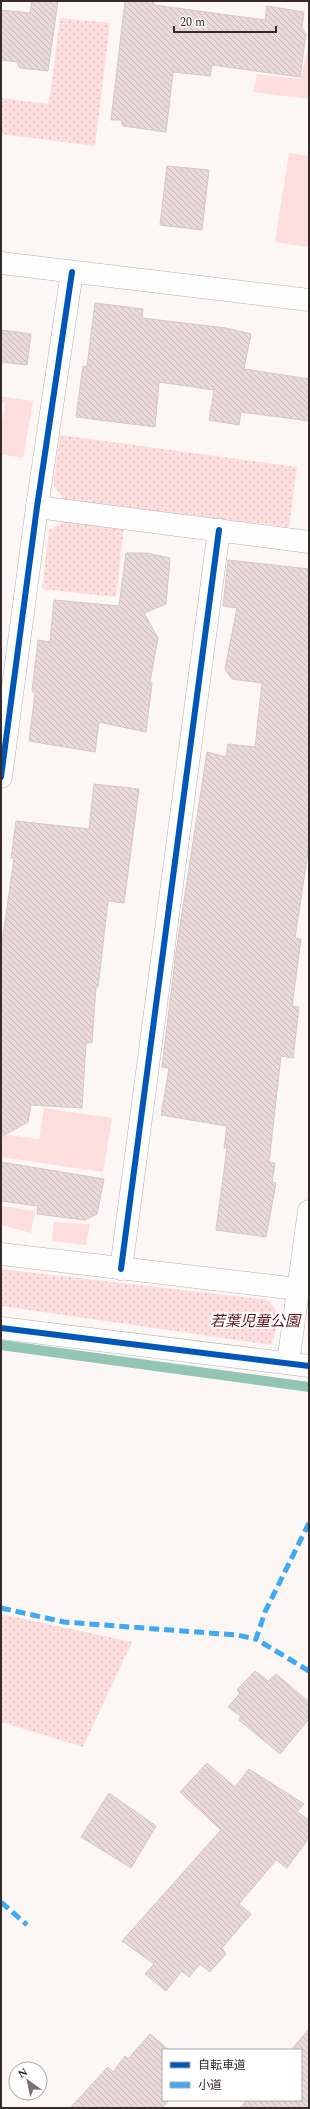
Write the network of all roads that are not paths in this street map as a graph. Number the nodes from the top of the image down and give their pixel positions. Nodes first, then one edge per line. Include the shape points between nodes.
1 (1, 263) edge
2 (72, 272) junction
3 (309, 300) edge
4 (37, 507) junction
5 (219, 530) junction
6 (309, 542) edge
7 (1, 777) edge
8 (309, 1211) edge
9 (1, 1254) edge
10 (121, 1269) junction
11 (298, 1289) junction
12 (1, 1328) edge
13 (299, 1365) edge

1 - 2 street
2 - 3 street
2 - 4 street
4 - 5 street
4 - 7 street
5 - 6 street
5 - 10 street
8 - 11 street
9 - 10 street
10 - 11 street
11 - 13 street
12 - 13 street

